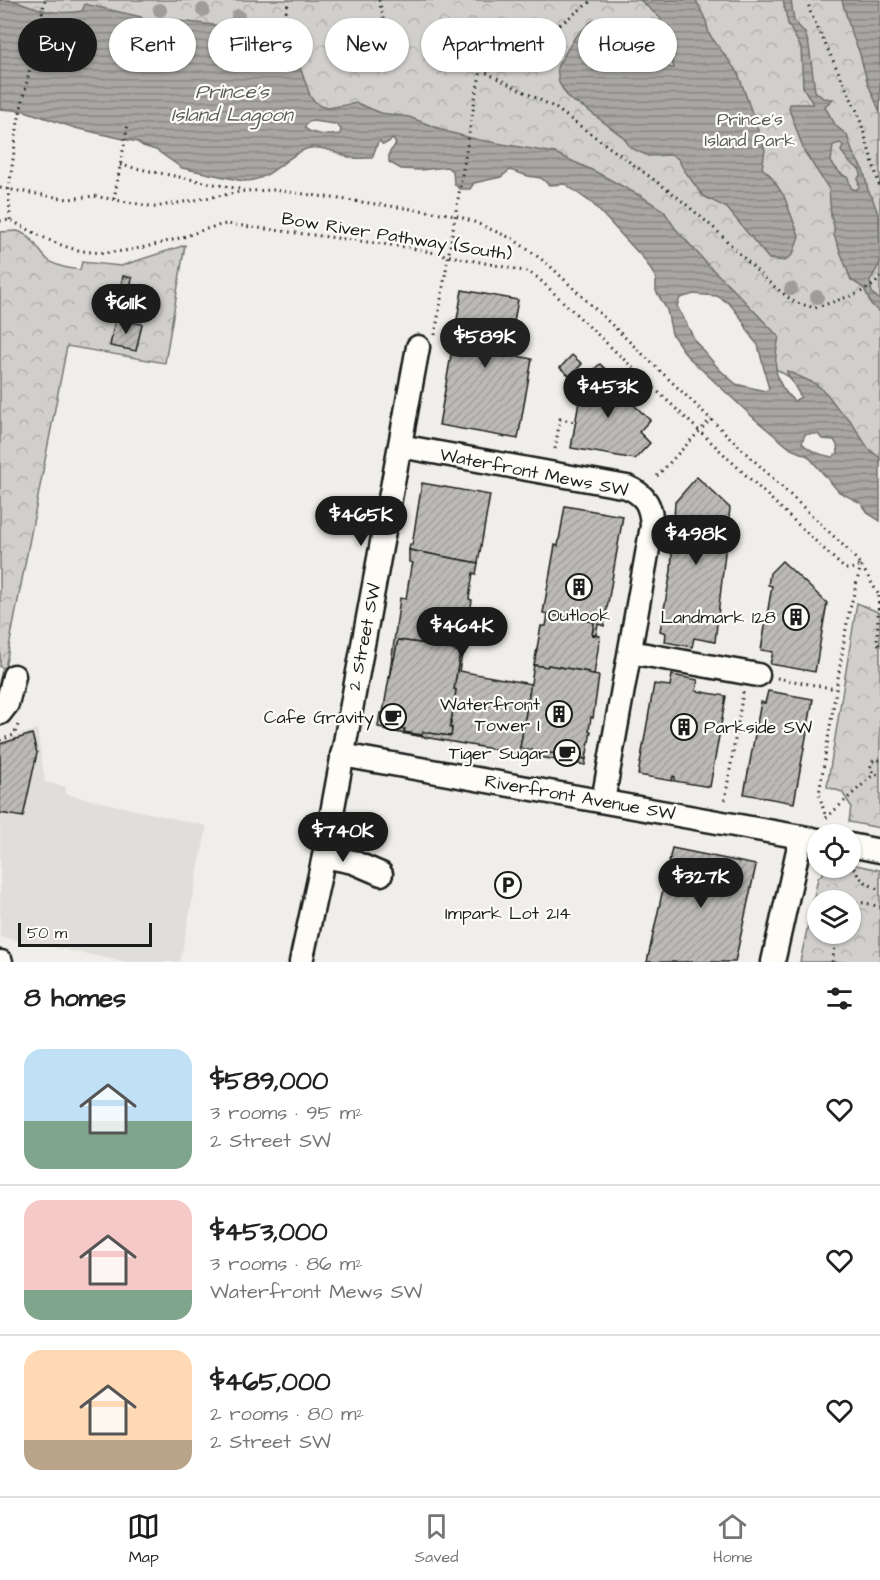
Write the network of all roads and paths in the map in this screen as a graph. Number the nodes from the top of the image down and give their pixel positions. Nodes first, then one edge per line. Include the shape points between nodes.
1 (45, 0) edge
2 (289, 0) edge
3 (379, 0) edge
4 (591, 0) edge
5 (807, 0) edge
6 (286, 12) dead end
7 (383, 18) edge
8 (566, 20) edge
9 (481, 72) edge
10 (485, 72) edge
11 (128, 124) dead end
12 (120, 165) junction
13 (880, 187) edge
14 (0, 188) edge
15 (9, 189) junction
16 (246, 191) junction
17 (114, 199) junction
18 (455, 216) junction
19 (10, 220) junction
20 (0, 221) edge
21 (449, 256) junction
22 (880, 278) edge
23 (426, 346) joint
24 (711, 419) junction
25 (576, 422) dead end
26 (700, 432) junction
27 (400, 446) junction
28 (555, 449) dead end
29 (657, 476) dead end
30 (861, 565) junction
31 (880, 597) edge
32 (880, 647) edge
33 (630, 652) junction
34 (752, 674) junction
35 (14, 676) dead end
36 (836, 689) junction
37 (0, 713) edge
38 (342, 755) junction
39 (880, 760) edge
40 (874, 774) junction
41 (880, 775) edge
42 (724, 800) dead end
43 (603, 801) junction
44 (807, 838) edge
45 (807, 845) edge
46 (880, 851) edge
47 (861, 855) edge
48 (324, 856) junction
49 (381, 874) dead end
50 (861, 878) edge
51 (880, 890) edge
52 (861, 903) edge
53 (880, 907) edge
54 (836, 944) edge
55 (301, 962) edge
56 (773, 962) edge
57 (832, 962) edge

1 - 15 path via 18,122
2 - 6 path
3 - 7 path
4 - 8 path
5 - 13 path via 858,113
9 - 18 path
10 - 22 path via 554,107 675,195 794,302 815,308 860,293
11 - 12 path
12 - 16 path
12 - 17 path
14 - 15 path, Bow River Pathway (South)
15 - 17 path, Bow River Pathway (South) via 68,199
15 - 19 path
16 - 17 path, Bow River Pathway (South) via 164,207
16 - 18 path, Bow River Pathway (South) via 275,190
18 - 21 path
18 - 24 path, Bow River Pathway (South) via 513,239 548,264
19 - 20 path
19 - 21 path, Bow River Pathway (South) via 64,246 102,253 133,250 227,224
21 - 23 path
21 - 26 path, Bow River Pathway (South) via 534,275
23 - 27 street, 2 Street SW
24 - 26 path
24 - 30 path, Bow River Pathway (South)
25 - 28 path via 560,419
26 - 29 path
26 - 30 path, Bow River Pathway (South) via 845,569
27 - 33 street, Waterfront Mews SW via 627,487 642,495 650,510 652,526
27 - 38 street, 2 Street SW
30 - 31 path, Bow River Pathway (South)
30 - 36 path
31 - 32 path
33 - 34 street
33 - 43 street, Waterfront Mews SW
34 - 36 path
34 - 42 path
35 - 37 street via 7,704
36 - 40 path via 819,794 826,818
38 - 43 street, Riverfront Avenue SW
38 - 48 street, 2 Street SW
39 - 40 path via 871,765
40 - 41 path
43 - 44 street, Riverfront Avenue SW
45 - 56 street
46 - 47 street
48 - 49 street via 353,862
48 - 55 street, 2 Street SW
50 - 51 path
52 - 53 path
54 - 57 path

